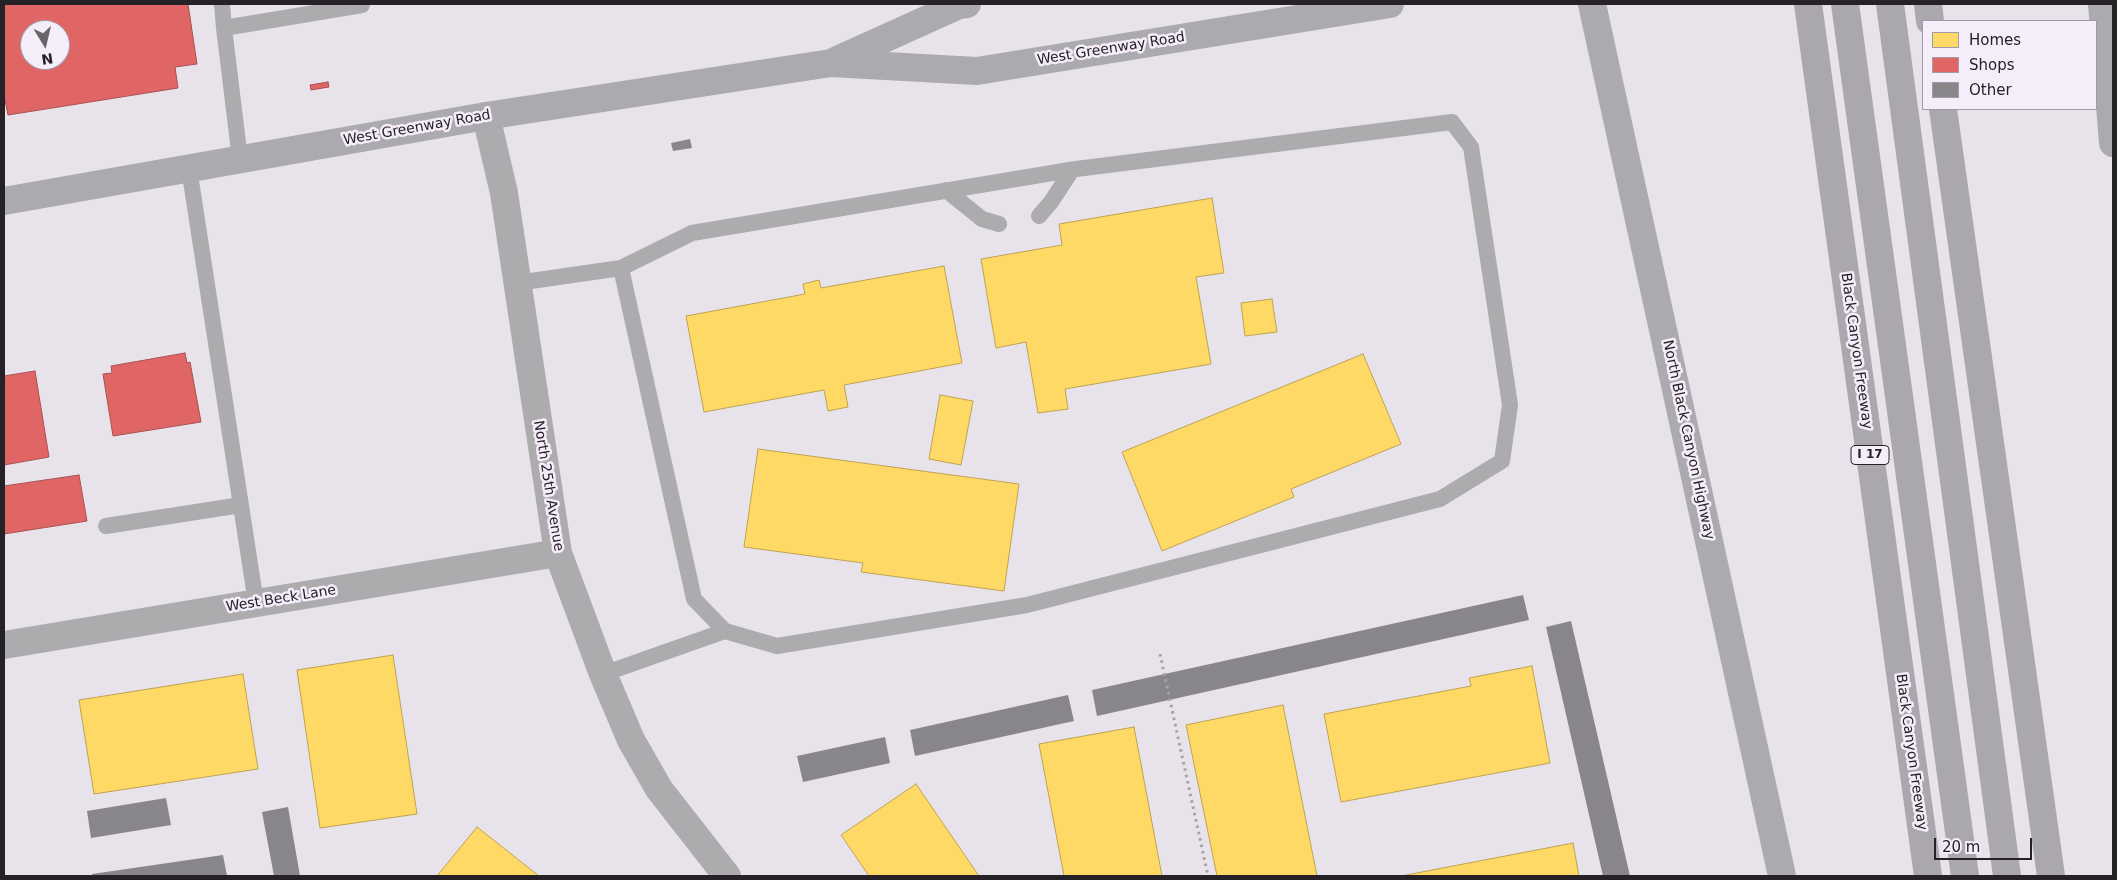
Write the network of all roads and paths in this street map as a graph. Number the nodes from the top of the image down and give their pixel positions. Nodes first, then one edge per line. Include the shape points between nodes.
1 (222, 4) edge
2 (361, 4) edge
3 (967, 4) edge
4 (1390, 4) edge
5 (1592, 4) edge
6 (1808, 4) edge
7 (2102, 4) edge
8 (1891, 12) edge
9 (1847, 16) edge
10 (224, 28) junction
11 (831, 63) junction
12 (1943, 110) edge
13 (486, 116) junction
14 (2113, 143) edge
15 (240, 159) junction
16 (189, 168) junction
17 (1072, 170) junction
18 (946, 190) junction
19 (4, 201) edge
20 (1039, 216) dead end
21 (999, 224) dead end
22 (621, 268) junction
23 (517, 282) junction
24 (241, 505) junction
25 (106, 526) dead end
26 (558, 553) junction
27 (256, 603) junction
28 (725, 631) junction
29 (4, 645) edge
30 (1160, 654) dead end
31 (603, 674) junction
32 (727, 876) edge
33 (1208, 876) edge
34 (1782, 876) edge
35 (1928, 876) edge
36 (1965, 876) edge
37 (2007, 876) edge
38 (2051, 876) edge

1 - 10 lane
2 - 10 lane
3 - 11 main road, West Greenway Road
4 - 11 main road, West Greenway Road via 976,71
5 - 34 main road, North Black Canyon Highway
6 - 35 highway, Black Canyon Freeway / I 17
7 - 14 main road
8 - 37 highway
9 - 36 highway
10 - 15 lane
11 - 13 main road, West Greenway Road
12 - 38 highway
13 - 15 main road, West Greenway Road
13 - 23 street, North 25th Avenue via 504,192
15 - 16 main road, West Greenway Road
16 - 19 main road, West Greenway Road
16 - 24 lane
17 - 18 lane
17 - 20 lane
17 - 28 lane via 1452,122 1471,147 1510,405 1502,461 1440,500 1027,605 778,646
18 - 21 lane via 982,219
18 - 22 lane via 692,233
22 - 23 lane
22 - 28 lane via 694,599
23 - 26 street, North 25th Avenue
24 - 25 lane
24 - 27 lane
26 - 27 street, West Beck Lane
26 - 31 street, North 25th Avenue
27 - 29 street, West Beck Lane
28 - 31 lane
30 - 33 path
31 - 32 street, North 25th Avenue via 631,740 659,789

